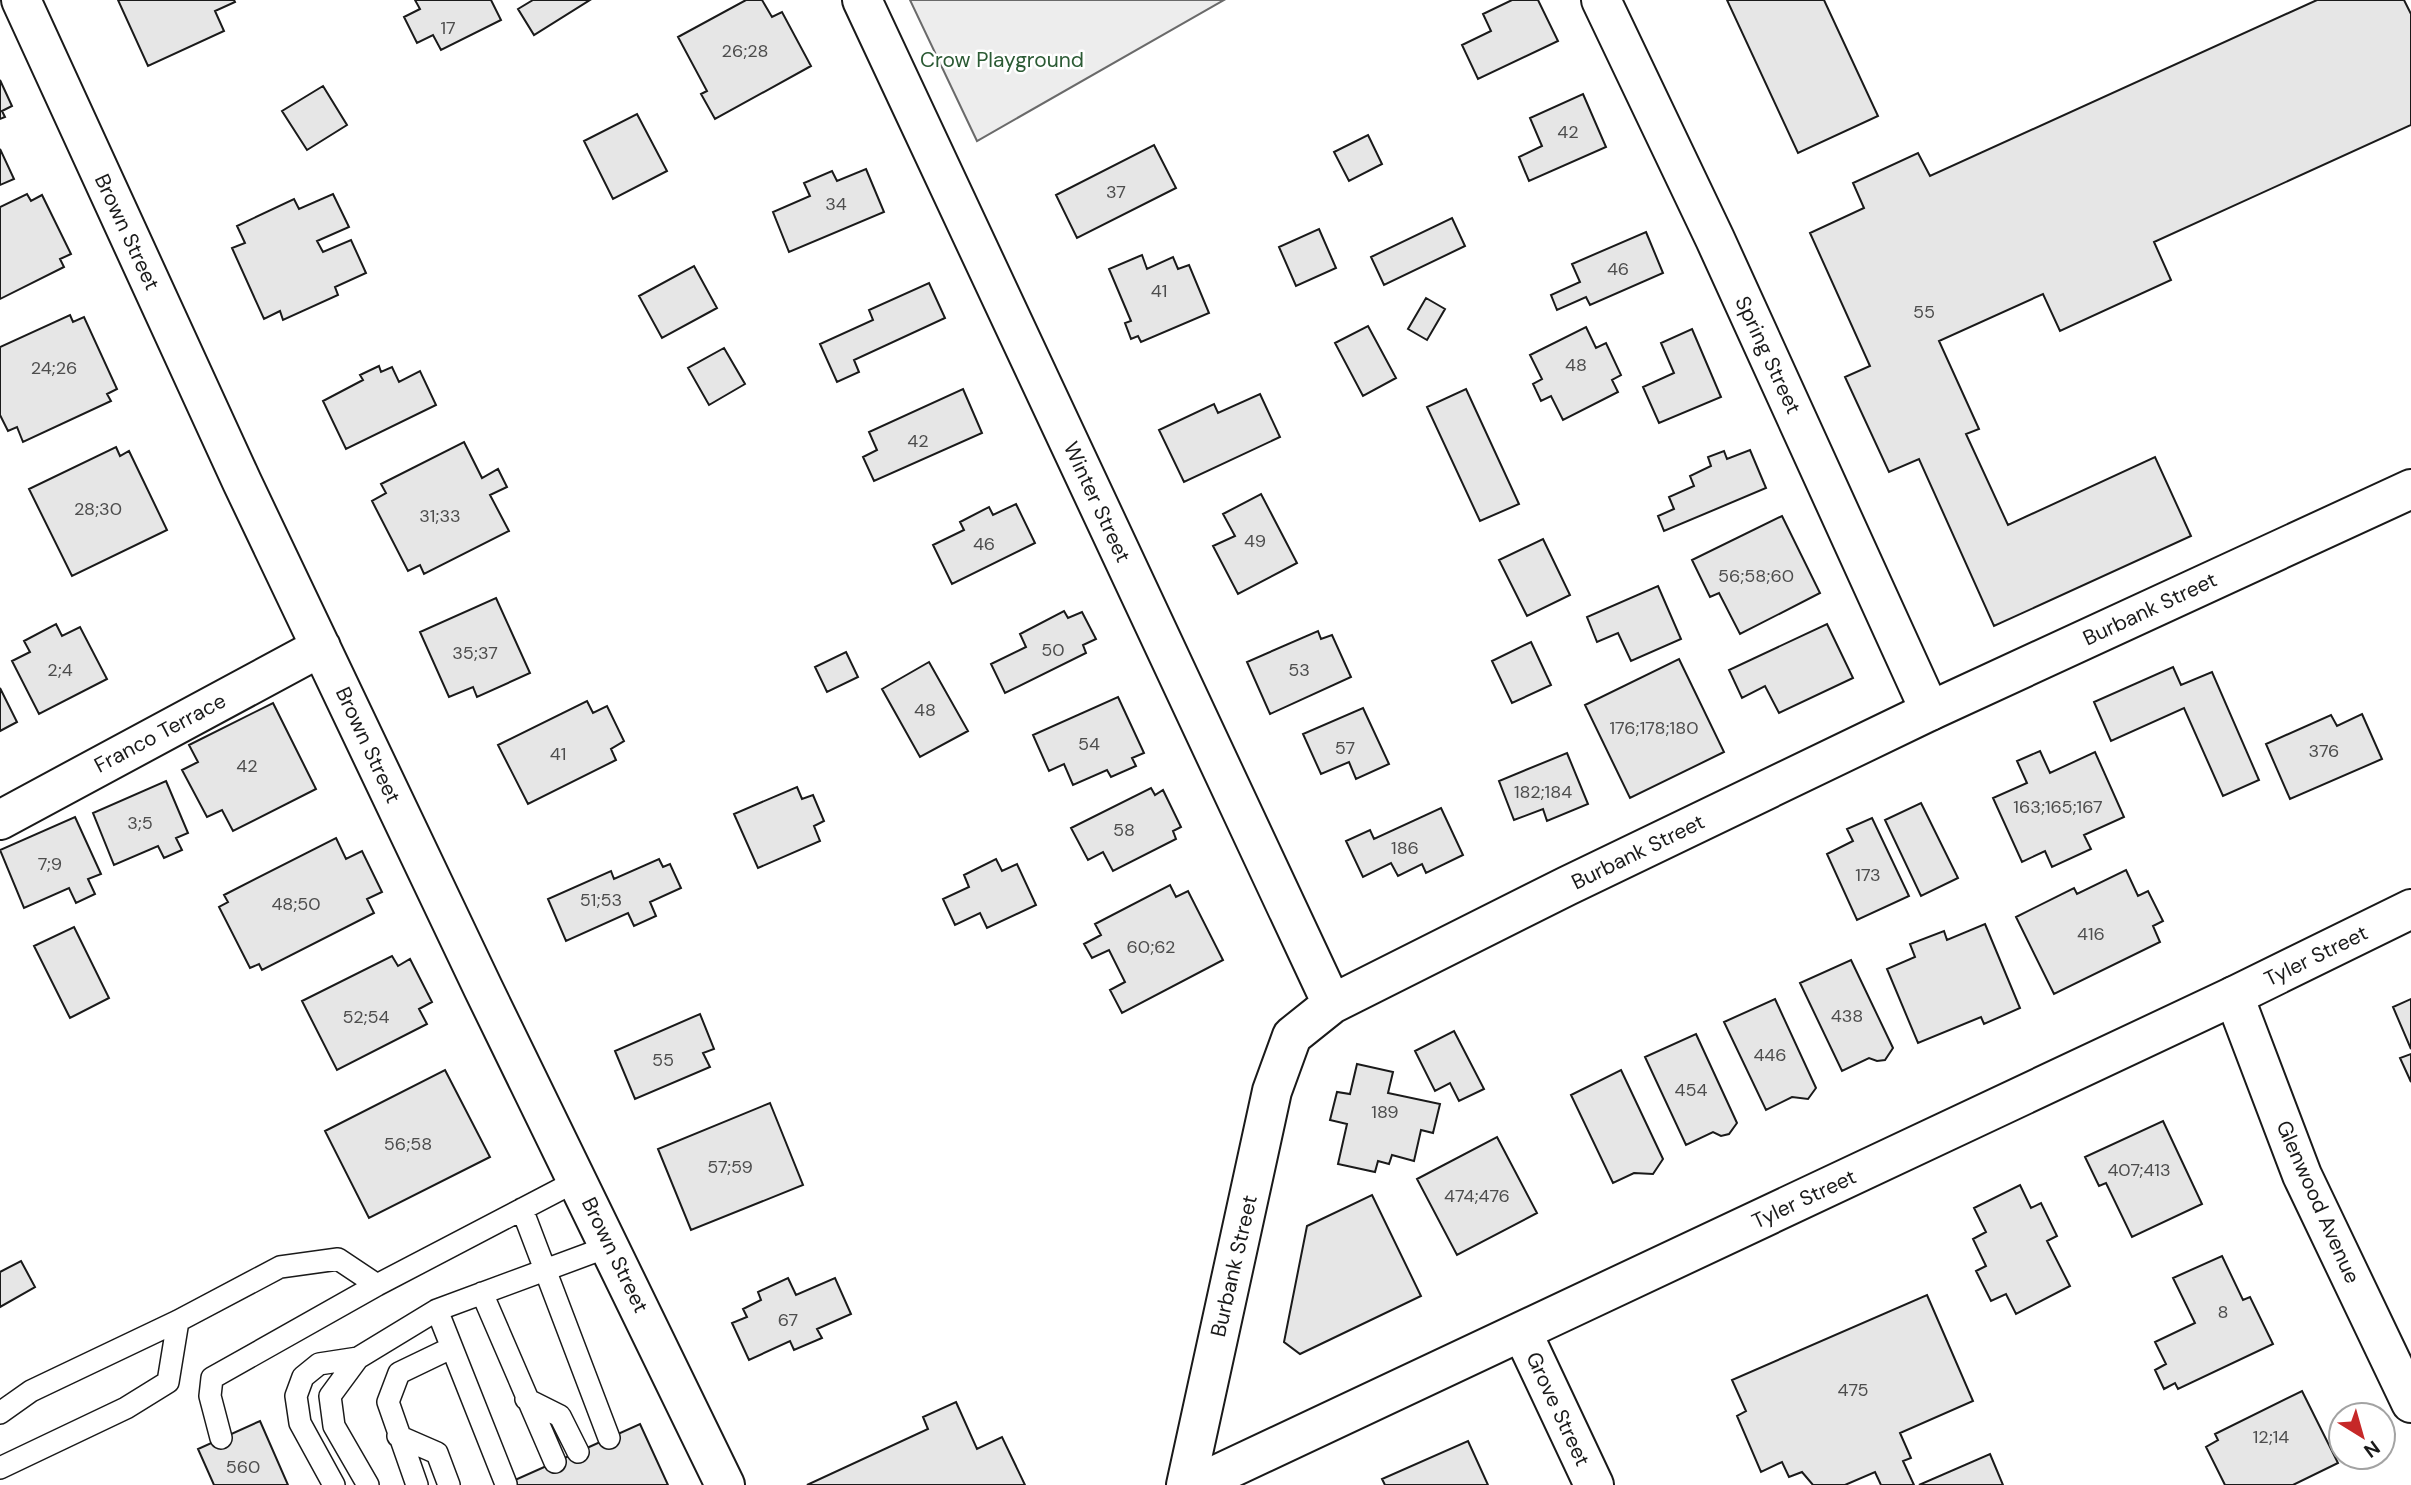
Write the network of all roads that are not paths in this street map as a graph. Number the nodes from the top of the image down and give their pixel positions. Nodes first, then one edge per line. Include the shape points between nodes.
1 (21, 0) edge
2 (862, 0) edge
3 (1601, 0) edge
4 (2411, 489) edge
5 (321, 647) junction
6 (1930, 711) junction
7 (0, 820) edge
8 (2411, 909) edge
9 (2234, 996) junction
10 (1332, 1004) junction
11 (578, 1180) junction
12 (522, 1209) junction
13 (610, 1246) junction
14 (545, 1270) junction
15 (376, 1285) junction
16 (482, 1293) junction
17 (437, 1310) junction
18 (178, 1321) junction
19 (1522, 1332) junction
20 (452, 1348) junction
21 (358, 1358) junction
22 (526, 1399) junction
23 (2411, 1403) edge
24 (0, 1413) edge
25 (398, 1436) junction
26 (221, 1438) dead end
27 (609, 1438) dead end
28 (578, 1452) dead end
29 (555, 1462) dead end
30 (0, 1468) edge
31 (506, 1484) edge
32 (334, 1485) edge
33 (368, 1485) edge
34 (417, 1485) edge
35 (449, 1485) edge
36 (725, 1485) edge
37 (1186, 1485) edge
38 (1195, 1485) edge
39 (1594, 1485) edge

1 - 5 street, Brown Street
2 - 10 street, Winter Street
3 - 6 street, Spring Street
4 - 6 street, Burbank Street
5 - 7 street, Franco Terrace
5 - 11 street, Brown Street
6 - 10 street, Burbank Street
8 - 9 street, Tyler Street
9 - 19 street, Tyler Street
9 - 23 street, Glenwood Avenue via 2302,1175
10 - 37 street, Burbank Street via 1292,1036 1272,1091
11 - 12 lane
11 - 13 street, Brown Street
12 - 14 lane
12 - 15 lane
13 - 14 lane
13 - 36 street, Brown Street
14 - 16 lane
14 - 27 lane
15 - 18 lane via 338,1259 280,1267
15 - 26 lane via 212,1378 209,1396
16 - 17 lane
16 - 22 lane
17 - 20 lane
17 - 21 lane
18 - 24 lane via 31,1391
18 - 30 lane via 168,1382 126,1408
19 - 38 street, Tyler Street
19 - 39 street, Grove Street
20 - 25 lane via 399,1373 388,1402
20 - 31 lane
21 - 32 lane via 320,1364 303,1377 296,1396 300,1423
21 - 33 lane via 330,1396 334,1426
22 - 28 lane via 560,1416
22 - 29 lane
25 - 34 lane
25 - 35 lane via 437,1453

